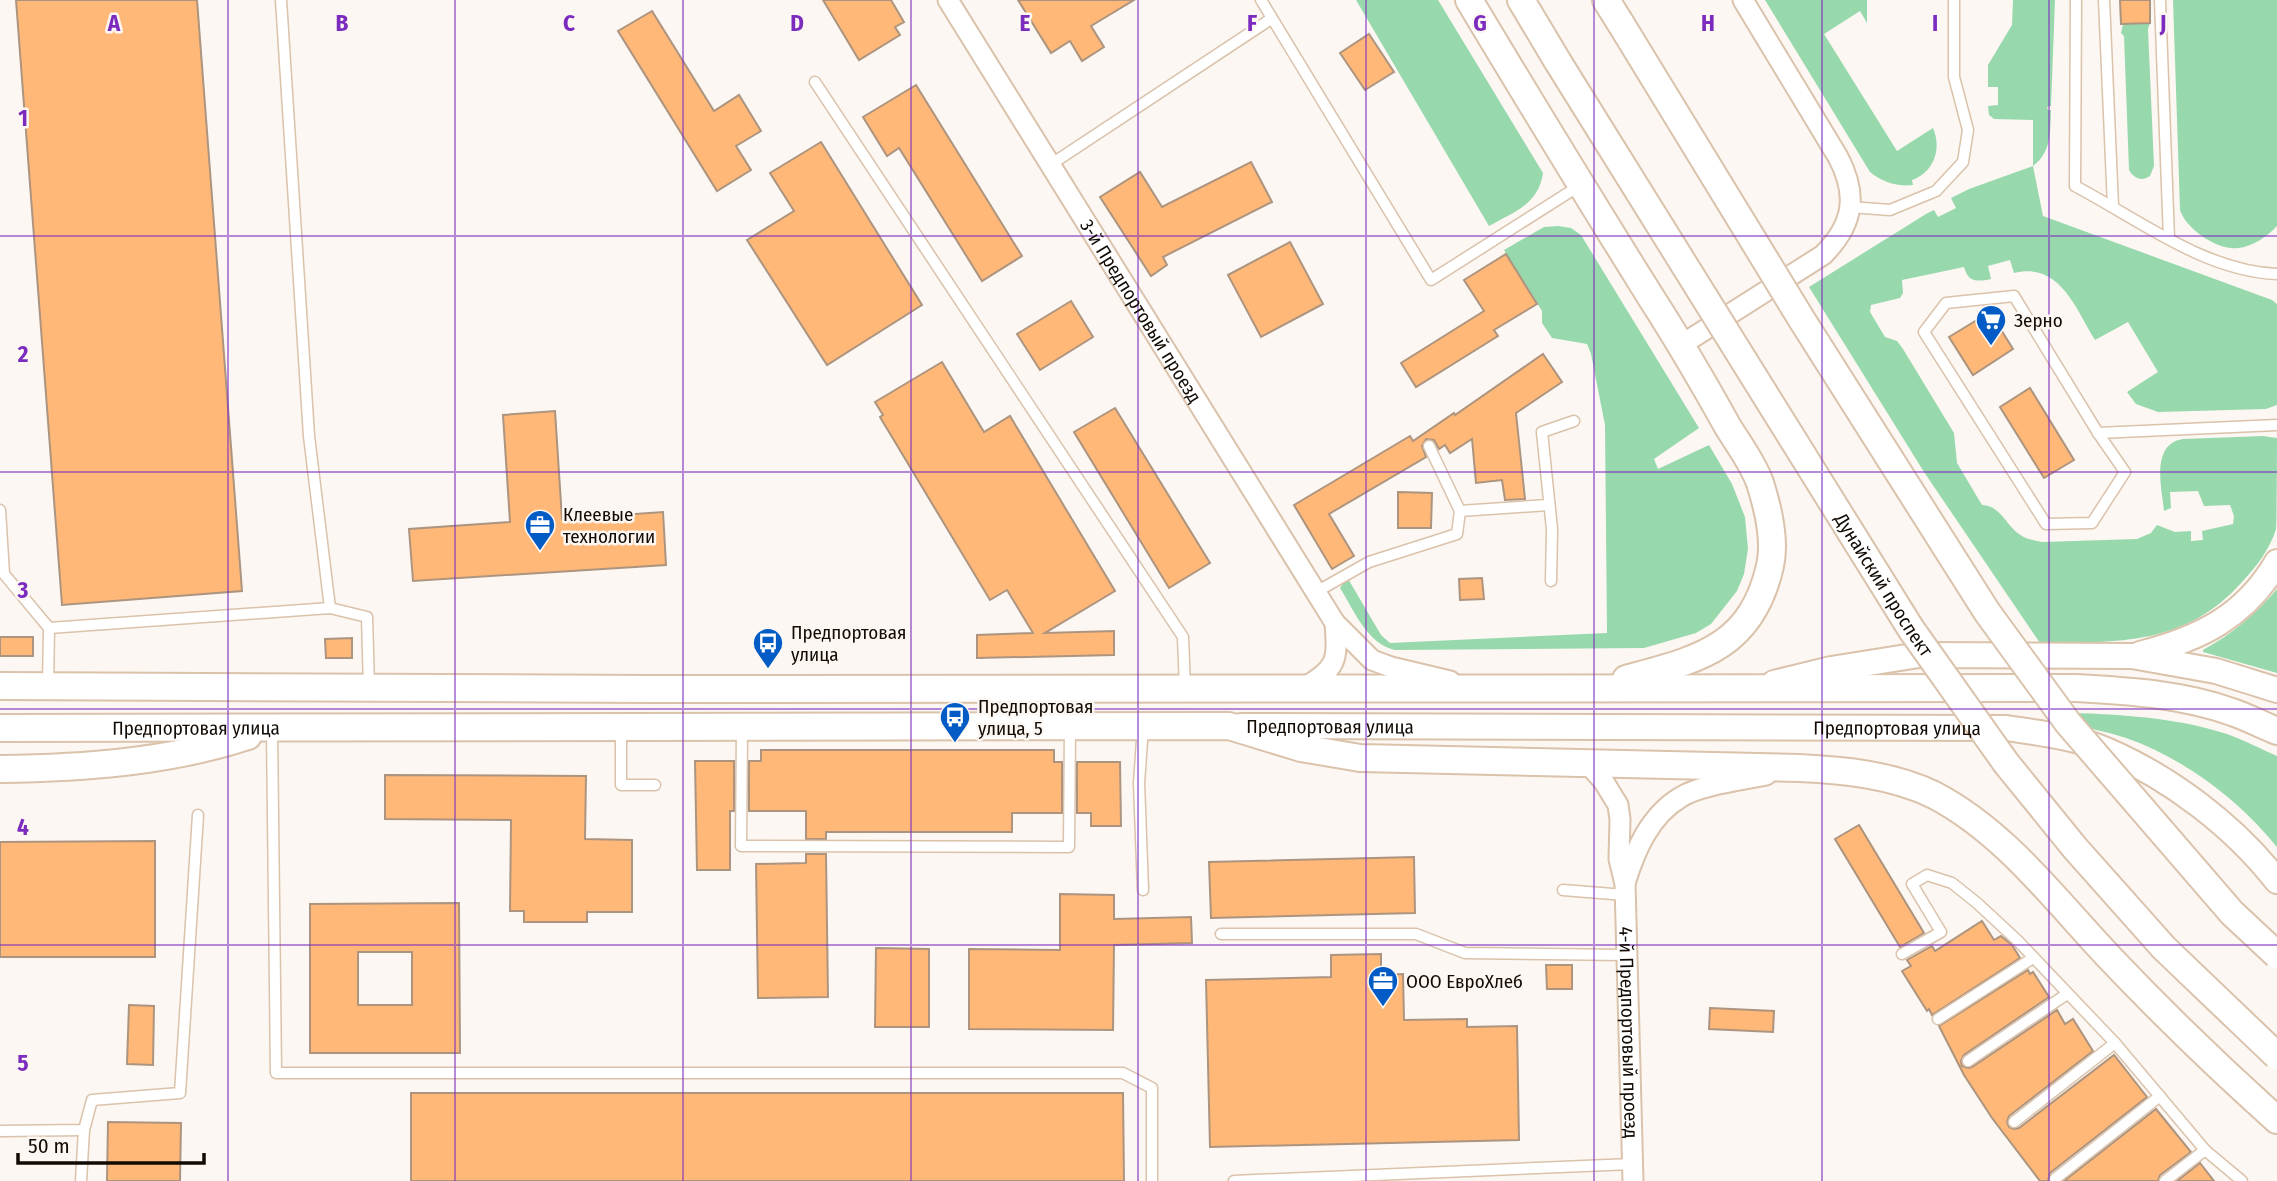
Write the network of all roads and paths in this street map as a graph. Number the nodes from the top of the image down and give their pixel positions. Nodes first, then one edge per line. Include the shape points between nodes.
1 (281, 0) edge
2 (948, 0) edge
3 (1261, 0) edge
4 (1469, 0) edge
5 (1521, 0) edge
6 (1606, 0) edge
7 (1743, 0) edge
8 (1954, 0) edge
9 (2076, 0) edge
10 (2104, 0) edge
11 (2160, 0) edge
12 (1271, 19) junction
13 (816, 82) dead end
14 (1050, 165) junction
15 (1582, 184) junction
16 (1850, 206) junction
17 (2113, 206) junction
18 (2169, 239) junction
19 (2277, 274) edge
20 (1681, 345) junction
21 (1574, 421) dead end
22 (2277, 425) edge
23 (2098, 433) junction
24 (1429, 446) dead end
25 (1548, 505) junction
26 (0, 510) edge
27 (1460, 511) junction
28 (2277, 562) edge
29 (1551, 581) dead end
30 (1316, 592) junction
31 (330, 608) junction
32 (1335, 623) junction
33 (49, 628) junction
34 (2132, 656) junction
35 (5, 685) edge
36 (48, 686) junction
37 (369, 688) junction
38 (1185, 688) junction
39 (1304, 688) junction
40 (1485, 688) junction
41 (1595, 688) junction
42 (1748, 689) junction
43 (2277, 690) edge
44 (621, 726) junction
45 (741, 726) junction
46 (1070, 726) junction
47 (1143, 726) junction
48 (1230, 726) junction
49 (0, 727) edge
50 (272, 727) junction
51 (2277, 731) edge
52 (1589, 765) junction
53 (1799, 768) junction
54 (0, 769) edge
55 (655, 785) dead end
56 (198, 815) dead end
57 (2277, 881) edge
58 (1143, 890) dead end
59 (1563, 890) dead end
60 (1625, 890) junction
61 (1221, 934) dead end
62 (1902, 954) dead end
63 (2277, 955) edge
64 (1626, 956) junction
65 (2033, 957) junction
66 (2067, 994) junction
67 (1938, 1019) dead end
68 (2115, 1043) junction
69 (2277, 1056) edge
70 (1968, 1061) dead end
71 (2160, 1096) junction
72 (2277, 1120) edge
73 (2014, 1122) dead end
74 (83, 1130) junction
75 (0, 1131) edge
76 (2205, 1150) junction
77 (1632, 1172) edge
78 (2055, 1179) dead end
79 (81, 1181) edge
80 (1152, 1181) edge
81 (1234, 1181) edge
82 (2165, 1181) edge
83 (2242, 1181) edge

1 - 31 lane via 309,436
2 - 14 street, 3-й Предпортовый проезд
3 - 12 lane
4 - 15 main road
5 - 69 main road, Дунайский проспект, bridge via 1910,629 2075,848 2164,948
6 - 63 main road, bridge via 1987,612 2068,723 2232,912
7 - 16 street via 1842,165 1851,188
8 - 16 lane via 1954,77 1968,130 1963,162 1936,191 1890,210
9 - 17 lane via 2075,186
10 - 17 lane
11 - 18 lane
12 - 14 lane
12 - 15 lane via 1432,280
13 - 38 lane via 1183,637
14 - 30 street, 3-й Предпортовый проезд
15 - 20 main road
16 - 20 street via 1836,242 1823,255
17 - 18 lane
18 - 19 lane via 2222,264
20 - 41 main road via 1759,480 1768,512 1771,564 1754,610 1721,645 1689,662
21 - 25 lane via 1542,432
22 - 23 lane
23 - 23 lane via 2014,296 1946,303 1924,332 2046,524 2092,523 2125,472
24 - 27 lane
25 - 27 lane
25 - 29 lane
26 - 33 lane via 4,574
27 - 30 lane via 1457,534 1368,562
28 - 34 street via 2252,595 2206,632
30 - 32 street, 3-й Предпортовый проезд
31 - 33 lane
31 - 37 lane via 367,617
32 - 39 street via 1333,665
32 - 40 street, 3-й Предпортовый проезд via 1373,660
33 - 36 lane
34 - 42 street via 1919,655
34 - 43 street via 2216,671
35 - 36 main road, Предпортовая улица
36 - 37 main road, Предпортовая улица
37 - 38 main road, Предпортовая улица
38 - 39 main road, Предпортовая улица
39 - 40 main road, Предпортовая улица
40 - 41 main road, Предпортовая улица
41 - 42 main road, Предпортовая улица
42 - 51 main road, Предпортовая улица via 2076,688 2135,692 2188,699
44 - 45 main road, Предпортовая улица
44 - 50 main road, Предпортовая улица
44 - 55 lane via 621,785
45 - 46 main road, Предпортовая улица
45 - 46 lane via 741,846 1069,847
46 - 47 main road, Предпортовая улица
47 - 48 main road, Предпортовая улица
47 - 58 lane via 1139,783
48 - 52 main road via 1301,748 1360,758
48 - 57 street, Предпортовая улица via 2006,727 2071,739 2152,773 2236,837
49 - 50 main road, Предпортовая улица
50 - 54 main road via 195,751 61,768
50 - 80 lane via 276,1073 1123,1073 1152,1088
52 - 53 main road
52 - 60 street via 1618,805
53 - 60 street via 1681,796 1638,845
53 - 72 main road via 1865,775 1932,794 1988,832 2167,1019
56 - 74 lane via 180,1093 92,1100
59 - 60 lane
60 - 64 street, 4-й Предпортовый проезд
61 - 64 lane via 1416,934 1465,953
62 - 65 lane via 1941,932 1912,884 1927,875 1952,883
64 - 77 street, 4-й Предпортовый проезд
65 - 66 lane
65 - 67 lane
66 - 68 lane
66 - 70 lane
68 - 71 lane
68 - 73 lane
71 - 76 lane
71 - 78 lane
74 - 75 lane
74 - 79 lane
76 - 82 lane
76 - 83 lane
77 - 81 lane

